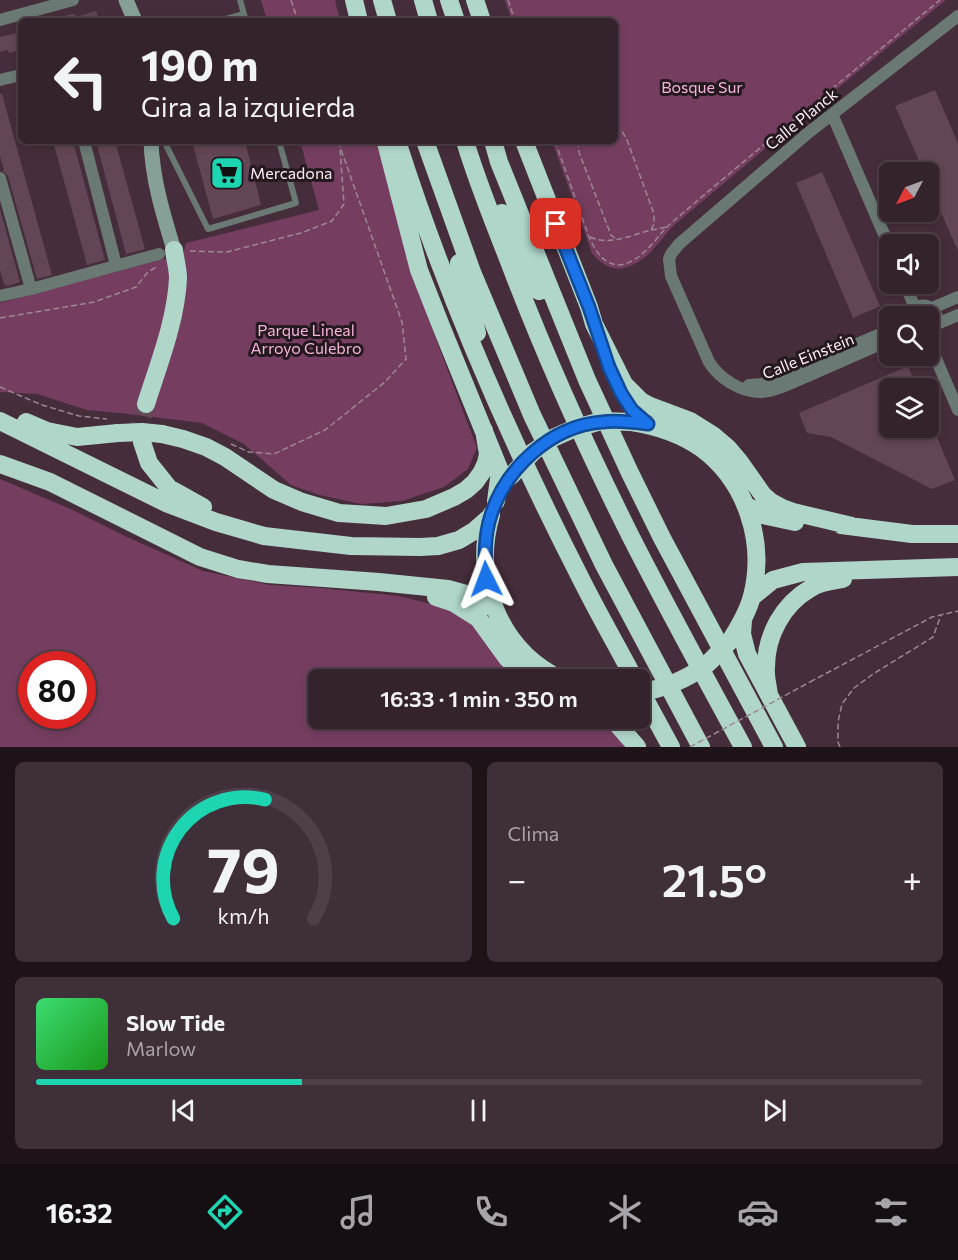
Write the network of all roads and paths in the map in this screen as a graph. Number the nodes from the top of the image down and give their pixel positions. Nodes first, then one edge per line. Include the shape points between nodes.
1 (73, 0) edge
2 (126, 0) edge
3 (240, 0) edge
4 (291, 0) edge
5 (354, 0) edge
6 (382, 0) edge
7 (423, 0) edge
8 (449, 0) edge
9 (475, 0) edge
10 (940, 0) edge
11 (509, 1) edge
12 (958, 16) edge
13 (134, 18) edge
14 (245, 18) edge
15 (297, 18) edge
16 (358, 18) edge
17 (387, 18) edge
18 (428, 18) edge
19 (455, 18) edge
20 (481, 18) edge
21 (514, 18) edge
22 (0, 20) edge
23 (18, 76) edge
24 (0, 80) edge
25 (832, 114) junction
26 (618, 128) edge
27 (85, 144) edge
28 (151, 144) edge
29 (166, 144) edge
30 (280, 144) edge
31 (342, 144) edge
32 (387, 144) edge
33 (399, 144) edge
34 (426, 144) edge
35 (466, 144) edge
36 (472, 144) edge
37 (494, 144) edge
38 (525, 144) edge
39 (556, 144) edge
40 (579, 144) edge
41 (339, 145) junction
42 (0, 178) edge
43 (450, 215) junction
44 (668, 226) junction
45 (651, 230) junction
46 (884, 234) edge
47 (589, 237) junction
48 (617, 239) junction
49 (167, 252) junction
50 (671, 254) joint
51 (117, 266) junction
52 (31, 289) junction
53 (0, 296) edge
54 (958, 297) edge
55 (937, 306) edge
56 (958, 315) edge
57 (0, 318) edge
58 (594, 324) junction
59 (939, 326) edge
60 (879, 335) edge
61 (879, 345) edge
62 (939, 366) edge
63 (587, 380) junction
64 (738, 386) junction
65 (0, 387) edge
66 (146, 404) tunnel mouth
67 (958, 410) edge
68 (0, 419) edge
69 (640, 423) junction
70 (113, 426) junction
71 (484, 430) junction
72 (511, 434) junction
73 (224, 441) dead end
74 (142, 442) tunnel mouth
75 (0, 465) edge
76 (746, 506) junction
77 (493, 509) junction
78 (852, 526) junction
79 (958, 534) edge
80 (298, 540) junction
81 (958, 567) edge
82 (897, 568) junction
83 (379, 582) junction
84 (752, 597) junction
85 (495, 609) junction
86 (958, 611) edge
87 (941, 615) junction
88 (743, 620) junction
89 (518, 669) edge
90 (543, 669) edge
91 (629, 669) edge
92 (650, 691) edge
93 (769, 695) junction
94 (650, 708) edge
95 (621, 729) edge
96 (632, 729) edge
97 (637, 747) edge
98 (642, 747) edge
99 (671, 747) edge
100 (690, 747) edge
101 (700, 747) edge
102 (743, 747) edge
103 (774, 747) edge
104 (797, 747) edge
105 (840, 747) edge

1 - 22 street
2 - 13 street
3 - 14 lane
4 - 15 path
5 - 16 highway
6 - 17 highway
7 - 18 highway
8 - 19 highway
9 - 20 highway
10 - 44 path
11 - 21 path
12 - 25 street, Calle Planck
23 - 24 street
25 - 46 street
25 - 50 street, Calle Planck
26 - 45 path via 627,140 654,214
27 - 51 street
28 - 49 street
29 - 30 lane via 208,229 296,203
31 - 41 path
32 - 71 highway via 419,270
33 - 72 highway via 459,313
34 - 43 highway
35 - 102 highway via 566,400 684,640
36 - 63 highway via 554,322
37 - 63 highway
38 - 58 highway
39 - 47 path
40 - 48 path via 611,236
41 - 49 path via 344,204 332,221 227,252
41 - 73 path via 402,322 406,358 385,382 325,430 274,454 249,452
42 - 52 street
43 - 72 highway via 451,235 479,341
43 - 101 highway via 532,415 604,565
44 - 45 path
44 - 47 path via 639,257 616,265 601,258
45 - 48 path
47 - 48 path
49 - 51 street
49 - 57 path via 136,287 94,302
49 - 66 highway via 178,276 174,306
50 - 64 street, Calle Einstein via 671,276 709,362 724,379
51 - 52 street
52 - 53 street
54 - 55 street
56 - 59 street
58 - 69 highway via 609,367
58 - 78 highway via 624,384 641,401 690,421 714,436 740,461 771,502 793,512
60 - 64 street, Calle Einstein via 762,384
61 - 64 street, Calle Einstein via 774,389 758,392
62 - 67 street
63 - 103 highway via 662,538
65 - 70 path via 42,405
68 - 70 highway via 13,418 77,437
68 - 80 highway via 166,503 264,536
69 - 76 highway via 684,438 710,455
69 - 77 highway, bridge via 601,422 553,438 510,476
70 - 71 highway, bridge via 206,447 273,490 302,502 339,513 386,516 426,509 470,486 486,463
71 - 77 highway via 500,471
72 - 91 highway
74 - 80 highway via 149,463 169,488 213,513
75 - 83 highway via 50,482 200,558 268,574
76 - 78 highway via 793,522
76 - 84 highway via 757,556
77 - 80 highway via 474,531 438,546 351,546
77 - 85 highway via 484,548 486,579
78 - 79 highway via 912,534
81 - 82 highway
82 - 84 highway via 803,572 773,580
82 - 93 highway via 823,583 787,607 768,646
83 - 85 highway via 448,589 473,596
83 - 89 highway via 447,600 471,612
84 - 88 highway
85 - 90 highway via 508,635
86 - 87 path
87 - 100 path, bridge via 932,616
87 - 105 path via 933,637 854,688 842,704 838,722
88 - 92 highway, bridge via 730,641 706,664 681,681
88 - 93 highway via 747,654
93 - 104 highway
94 - 99 highway
95 - 97 highway
96 - 98 highway

